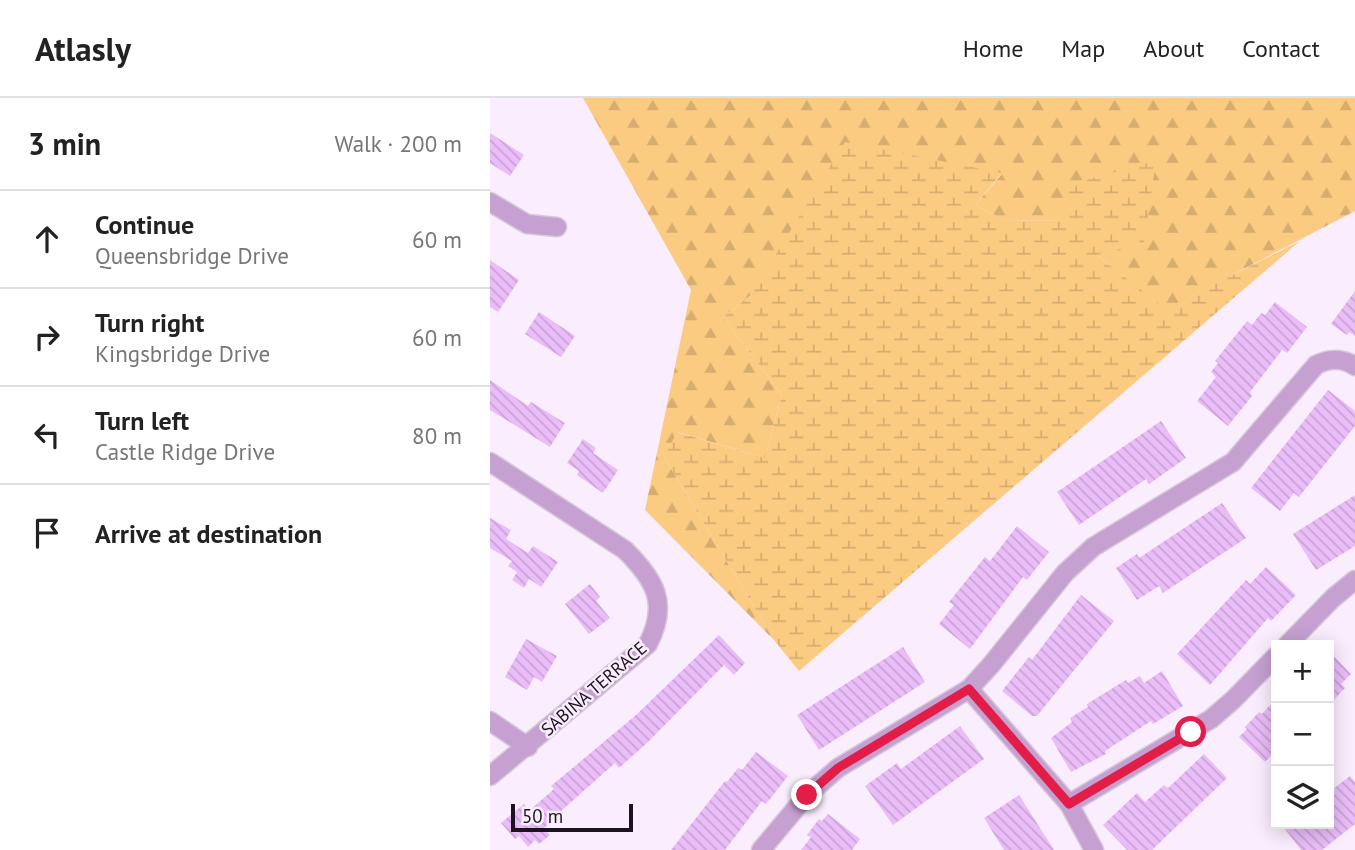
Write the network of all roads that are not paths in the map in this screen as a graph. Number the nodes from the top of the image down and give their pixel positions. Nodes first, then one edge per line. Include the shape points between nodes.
1 (490, 202) edge
2 (557, 227) dead end
3 (1355, 366) edge
4 (490, 461) edge
5 (1355, 580) edge
6 (1292, 640) edge
7 (1271, 661) edge
8 (969, 689) junction
9 (490, 721) edge
10 (527, 747) junction
11 (490, 776) edge
12 (1069, 804) junction
13 (761, 850) edge
14 (1094, 850) edge

1 - 2 street via 527,224
3 - 8 street via 1338,359 1316,365 1233,462 1093,547 1065,573
4 - 10 street, SABINA TERRACE via 625,550 640,565 657,596 657,627 648,645
5 - 6 street
7 - 12 street via 1211,719
8 - 12 street
8 - 13 street via 838,768 807,795
9 - 10 street
10 - 11 street, SABINA TERRACE
12 - 14 street

